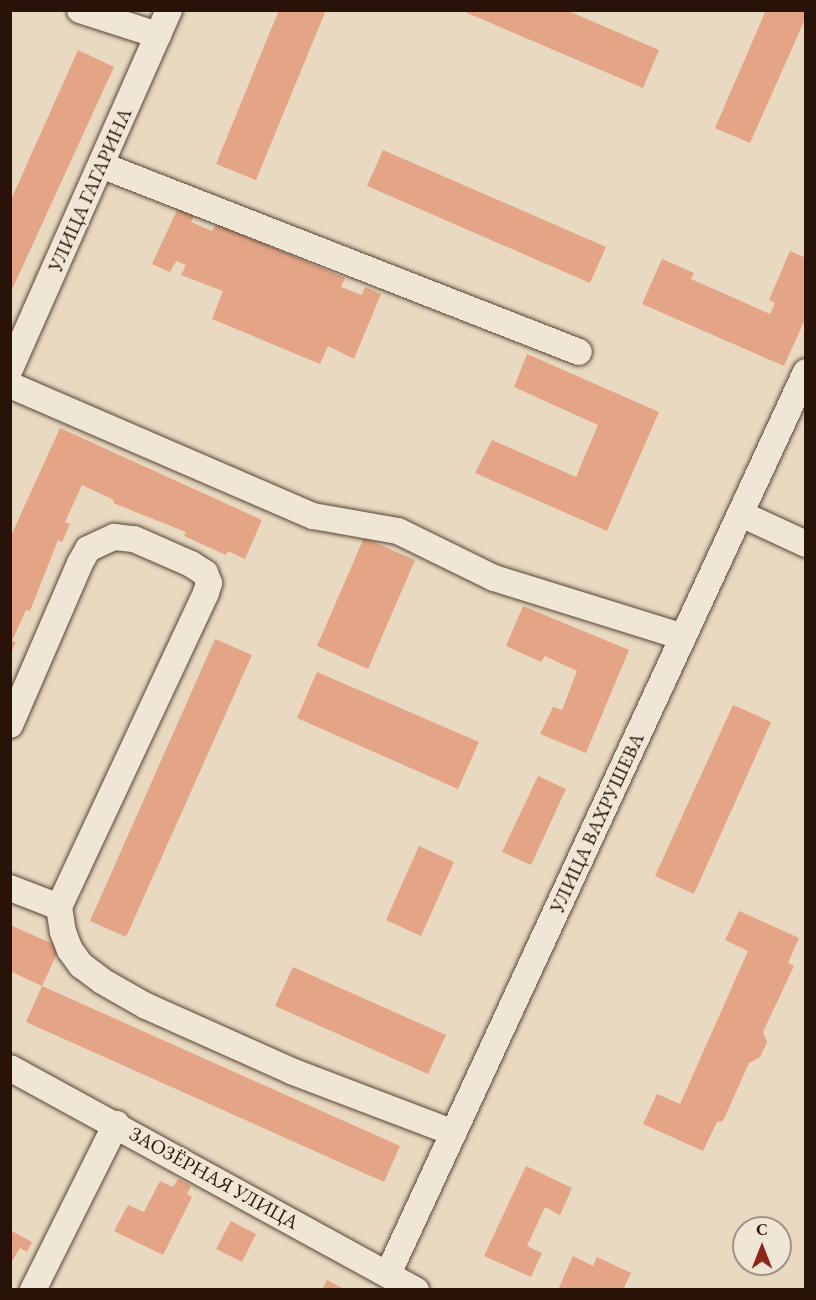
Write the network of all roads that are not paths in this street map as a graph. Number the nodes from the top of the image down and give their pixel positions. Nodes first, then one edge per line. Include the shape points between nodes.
1 (80, 10) edge
2 (169, 10) edge
3 (158, 35) junction
4 (100, 165) junction
5 (579, 352) dead end
6 (10, 369) edge
7 (806, 372) edge
8 (10, 385) edge
9 (741, 514) junction
10 (806, 544) edge
11 (683, 638) junction
12 (10, 725) edge
13 (10, 888) edge
14 (59, 907) junction
15 (10, 1068) edge
16 (116, 1124) junction
17 (454, 1133) junction
18 (388, 1274) junction
19 (33, 1290) edge
20 (416, 1290) edge

1 - 3 street
2 - 3 street, УЛИЦА ГАГАРИНА
3 - 4 street, УЛИЦА ГАГАРИНА
4 - 5 street
4 - 6 street, УЛИЦА ГАГАРИНА
7 - 9 street, УЛИЦА ВАХРУШЕВА
8 - 11 street via 313,516 398,531 494,578
9 - 10 street
9 - 11 street, УЛИЦА ВАХРУШЕВА
11 - 17 street, УЛИЦА ВАХРУШЕВА
12 - 14 street via 88,549 114,537 134,539 205,573 209,583 206,593
13 - 14 street
14 - 17 street via 63,932 81,965 146,1006 291,1071
15 - 16 street, ЗАОЗЁРНАЯ УЛИЦА
16 - 18 street, ЗАОЗЁРНАЯ УЛИЦА
16 - 19 street
17 - 18 street, УЛИЦА ВАХРУШЕВА
18 - 20 street, ЗАОЗЁРНАЯ УЛИЦА

